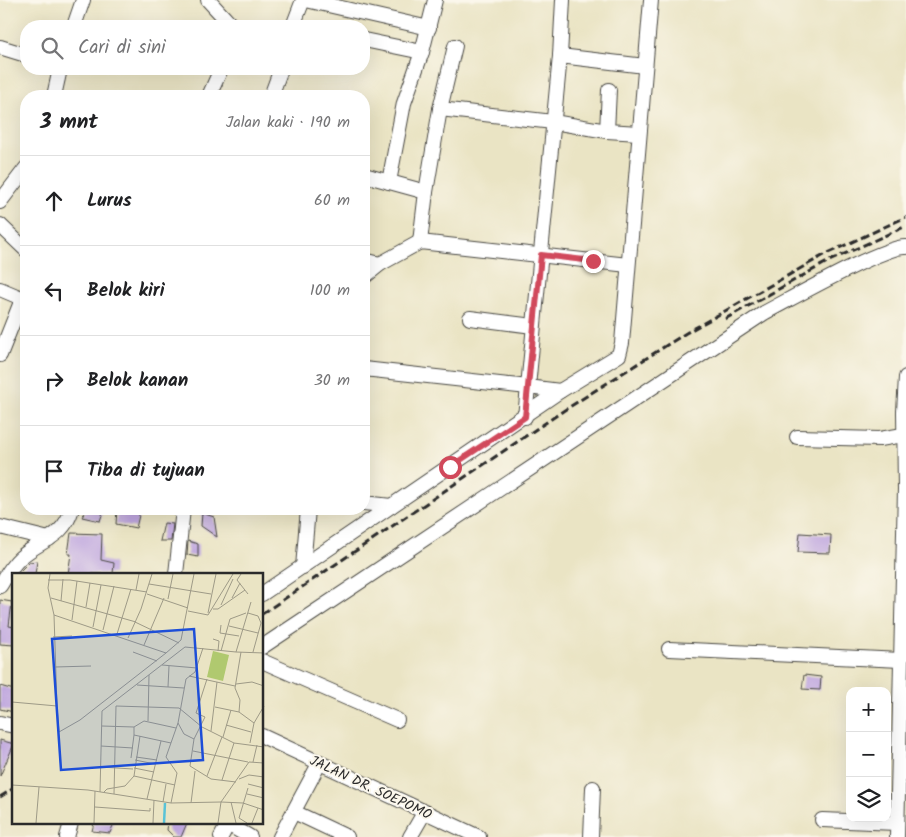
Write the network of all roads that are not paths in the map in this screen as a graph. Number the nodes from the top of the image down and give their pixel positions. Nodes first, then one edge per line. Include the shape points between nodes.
1 (82, 0) edge
2 (208, 0) edge
3 (305, 0) edge
4 (435, 0) edge
5 (563, 0) edge
6 (651, 0) edge
7 (76, 20) edge
8 (226, 20) edge
9 (295, 20) edge
10 (429, 28) junction
11 (370, 41) edge
12 (455, 46) dead end
13 (0, 47) edge
14 (422, 52) junction
15 (20, 53) edge
16 (560, 56) junction
17 (645, 66) junction
18 (59, 75) edge
19 (218, 75) edge
20 (279, 75) edge
21 (55, 90) edge
22 (212, 90) edge
23 (273, 90) edge
24 (609, 90) dead end
25 (440, 110) junction
26 (553, 122) junction
27 (606, 131) junction
28 (639, 133) junction
29 (20, 176) edge
30 (370, 177) edge
31 (389, 182) junction
32 (426, 192) junction
33 (0, 202) edge
34 (0, 225) edge
35 (420, 242) junction
36 (20, 244) edge
37 (906, 246) edge
38 (541, 255) junction
39 (370, 262) edge
40 (380, 264) junction
41 (628, 265) junction
42 (370, 273) edge
43 (0, 289) edge
44 (20, 300) edge
45 (20, 305) edge
46 (470, 318) dead end
47 (534, 326) junction
48 (0, 355) edge
49 (370, 370) edge
50 (906, 376) edge
51 (528, 387) junction
52 (560, 391) junction
53 (905, 413) edge
54 (525, 417) junction
55 (903, 436) junction
56 (797, 437) dead end
57 (906, 489) edge
58 (370, 504) edge
59 (390, 506) junction
60 (70, 515) edge
61 (182, 515) edge
62 (307, 515) edge
63 (0, 527) edge
64 (49, 539) junction
65 (303, 568) junction
66 (176, 573) edge
67 (0, 588) edge
68 (264, 593) edge
69 (264, 646) edge
70 (669, 649) dead end
71 (901, 660) junction
72 (264, 662) edge
73 (397, 720) dead end
74 (264, 737) edge
75 (320, 762) junction
76 (594, 788) dead end
77 (294, 812) junction
78 (424, 813) junction
79 (822, 820) dead end
80 (71, 824) edge
81 (227, 824) edge
82 (897, 830) edge
83 (67, 837) edge
84 (221, 837) edge
85 (250, 837) edge
86 (280, 837) edge
87 (348, 837) edge
88 (410, 837) edge
89 (479, 837) edge
90 (591, 837) edge

1 - 7 street
2 - 8 street
3 - 9 street
3 - 10 street
4 - 10 street
5 - 16 street
6 - 17 street
10 - 14 street
11 - 14 street
12 - 25 street
13 - 15 street
14 - 31 street via 404,103
16 - 17 street
16 - 26 street
17 - 28 street
18 - 21 street
19 - 22 street
20 - 23 street
24 - 27 street
25 - 26 street
25 - 32 street
26 - 27 street
26 - 38 street
27 - 28 street
28 - 41 street
29 - 33 street
30 - 31 street
31 - 32 street
32 - 35 street
34 - 36 street
35 - 38 street
35 - 40 street
37 - 69 street via 850,269 764,313
38 - 41 street
38 - 47 street
39 - 40 street
40 - 42 street
41 - 52 street via 622,350 614,360
43 - 44 street
45 - 48 street
46 - 47 street
47 - 51 street
49 - 51 street
50 - 53 street
51 - 52 street
51 - 54 street
52 - 54 street
53 - 55 street
54 - 59 street
55 - 56 street via 880,439
55 - 57 street
57 - 71 street
58 - 59 street
59 - 65 street
60 - 64 street via 68,523
61 - 66 street
62 - 65 street
63 - 64 street
64 - 67 street via 21,557
65 - 68 street
70 - 71 street
71 - 82 street
72 - 73 street
74 - 75 street, JALAN DR. SOEPOMO
75 - 77 street
75 - 78 street, JALAN DR. SOEPOMO
76 - 90 street
77 - 86 street
77 - 87 street
78 - 88 street
78 - 89 street, JALAN DR. SOEPOMO
79 - 82 street
80 - 83 street
81 - 84 street
81 - 85 street

